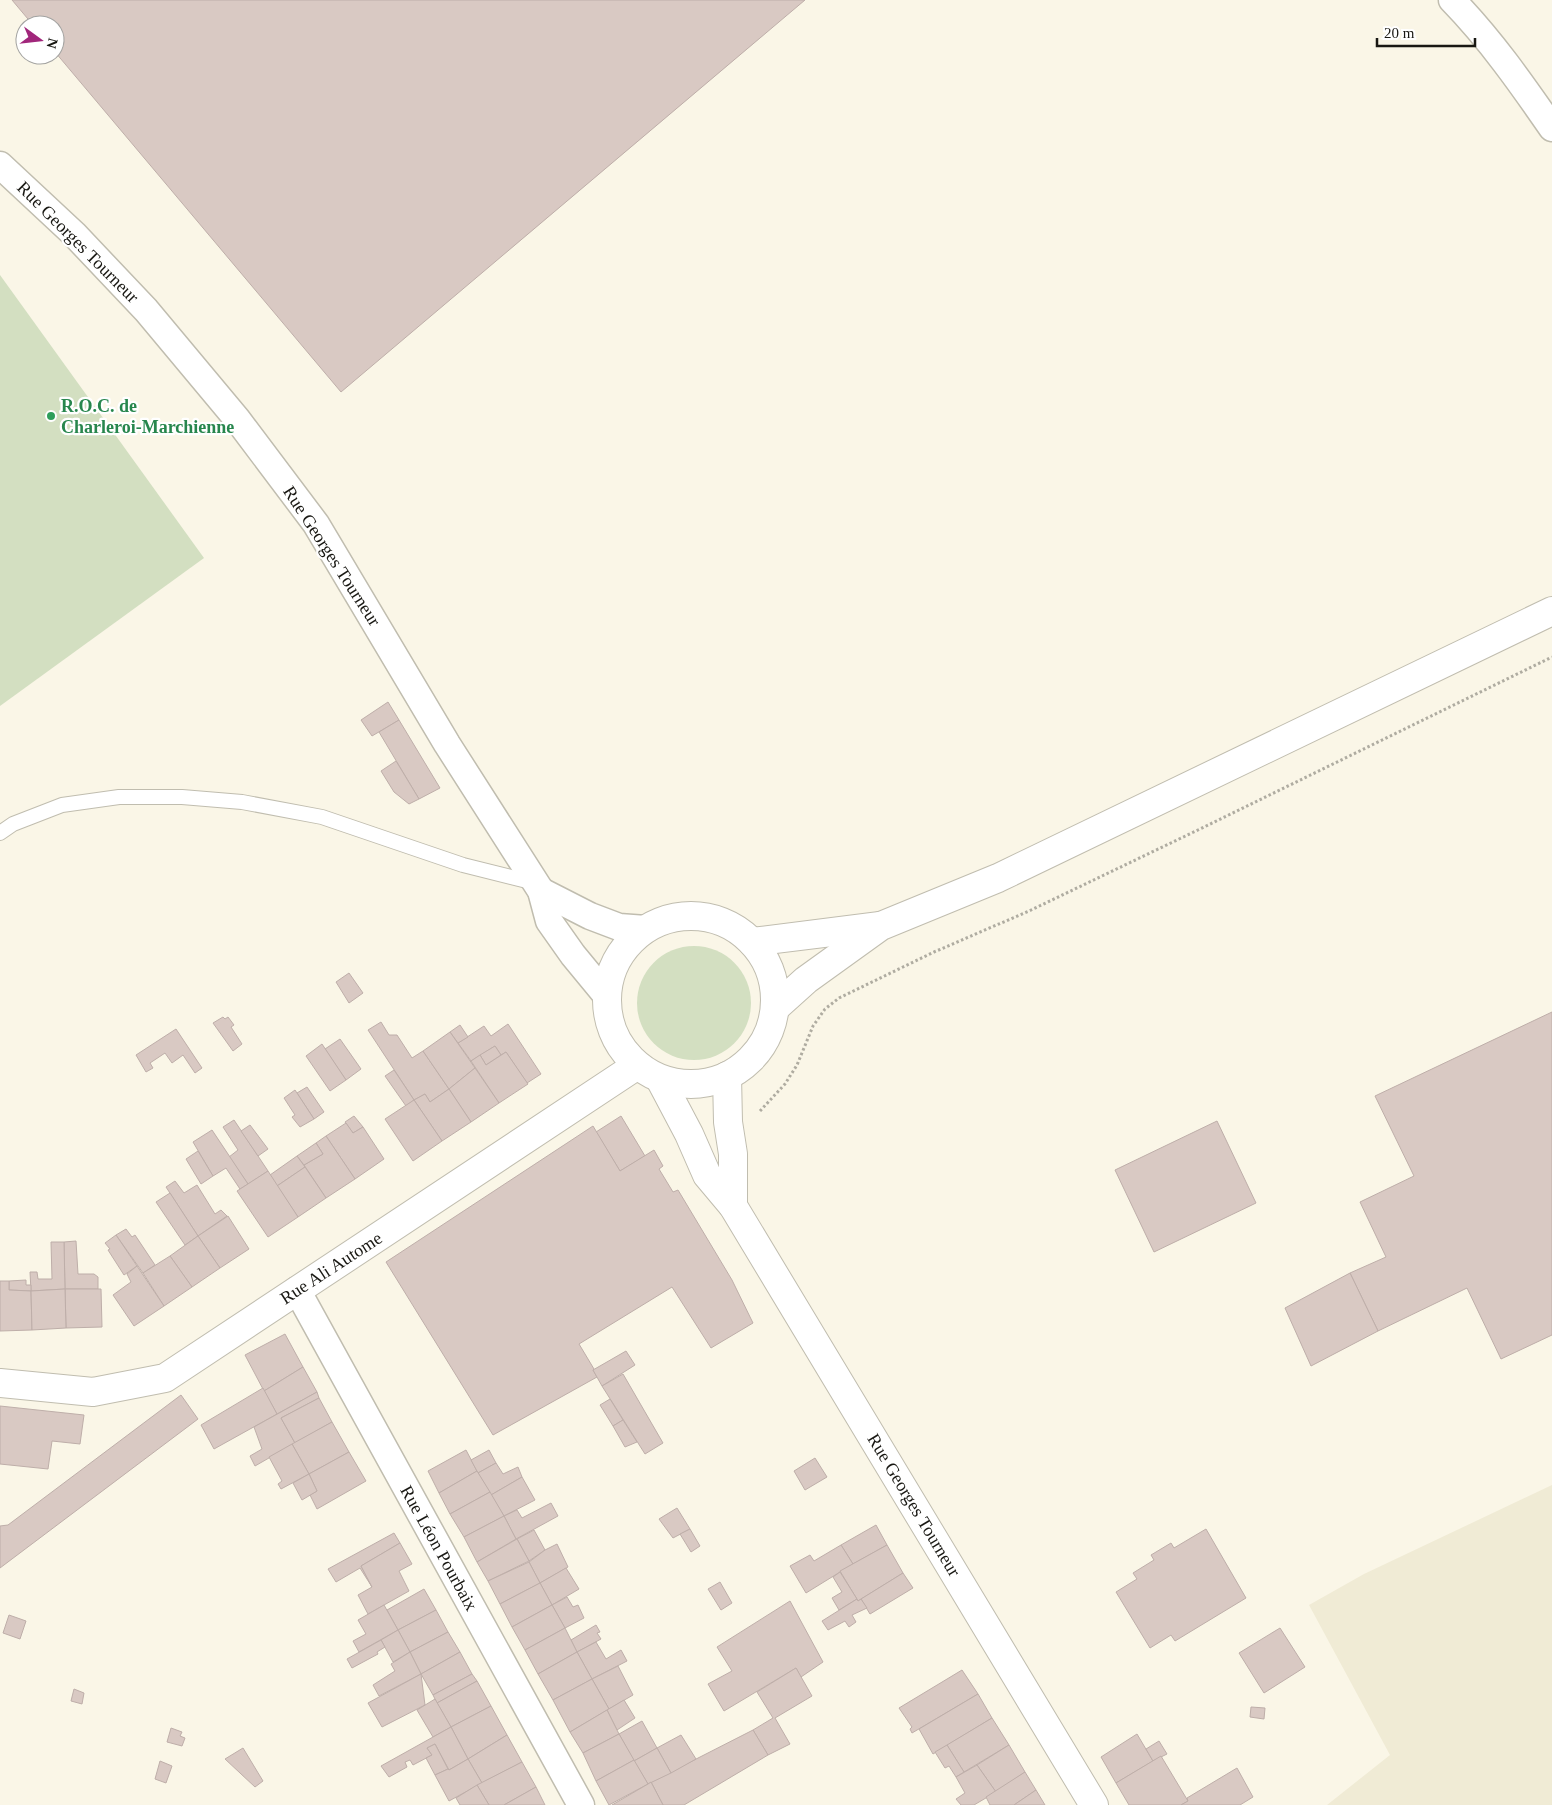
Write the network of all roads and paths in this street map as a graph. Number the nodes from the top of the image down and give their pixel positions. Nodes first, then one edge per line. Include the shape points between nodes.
1 (1452, 0) edge
2 (1552, 128) edge
3 (0, 165) edge
4 (1552, 611) edge
5 (1552, 657) edge
6 (0, 833) edge
7 (538, 887) junction
8 (882, 926) junction
9 (646, 929) junction
10 (752, 942) junction
11 (606, 995) junction
12 (776, 1008) junction
13 (636, 1066) junction
14 (726, 1076) junction
15 (662, 1081) junction
16 (728, 1122) junction
17 (733, 1206) junction
18 (297, 1290) junction
19 (0, 1383) edge
20 (581, 1805) edge
21 (1094, 1805) edge

1 - 2 street via 1509,68
3 - 7 street, Rue Georges Tourneur via 74,234 146,310 237,419 310,516 447,744
4 - 8 street via 998,878
5 - 16 path via 1200,830 839,998 824,1009 813,1026 797,1065 785,1084 756,1115
6 - 7 lane via 13,824 62,805 119,797 182,796 242,802 322,817
7 - 9 street via 590,916 620,927
7 - 11 street, Rue Georges Tourneur via 549,921
8 - 10 street
8 - 12 street via 806,980
9 - 10 street via 679,916 706,916 731,926
9 - 11 street via 632,939 616,960
10 - 12 street via 767,964 775,990
11 - 13 street via 607,1017 617,1044
12 - 14 street via 764,1044 744,1066
13 - 15 street
13 - 18 street, Rue Ali Autome
14 - 15 street via 719,1081 690,1086
14 - 16 street
15 - 17 street, Rue Georges Tourneur via 707,1175
16 - 17 street via 733,1154
17 - 21 street, Rue Georges Tourneur
18 - 19 street, Rue Ali Autome via 165,1378 92,1392
18 - 20 street, Rue Léon Pourbaix

